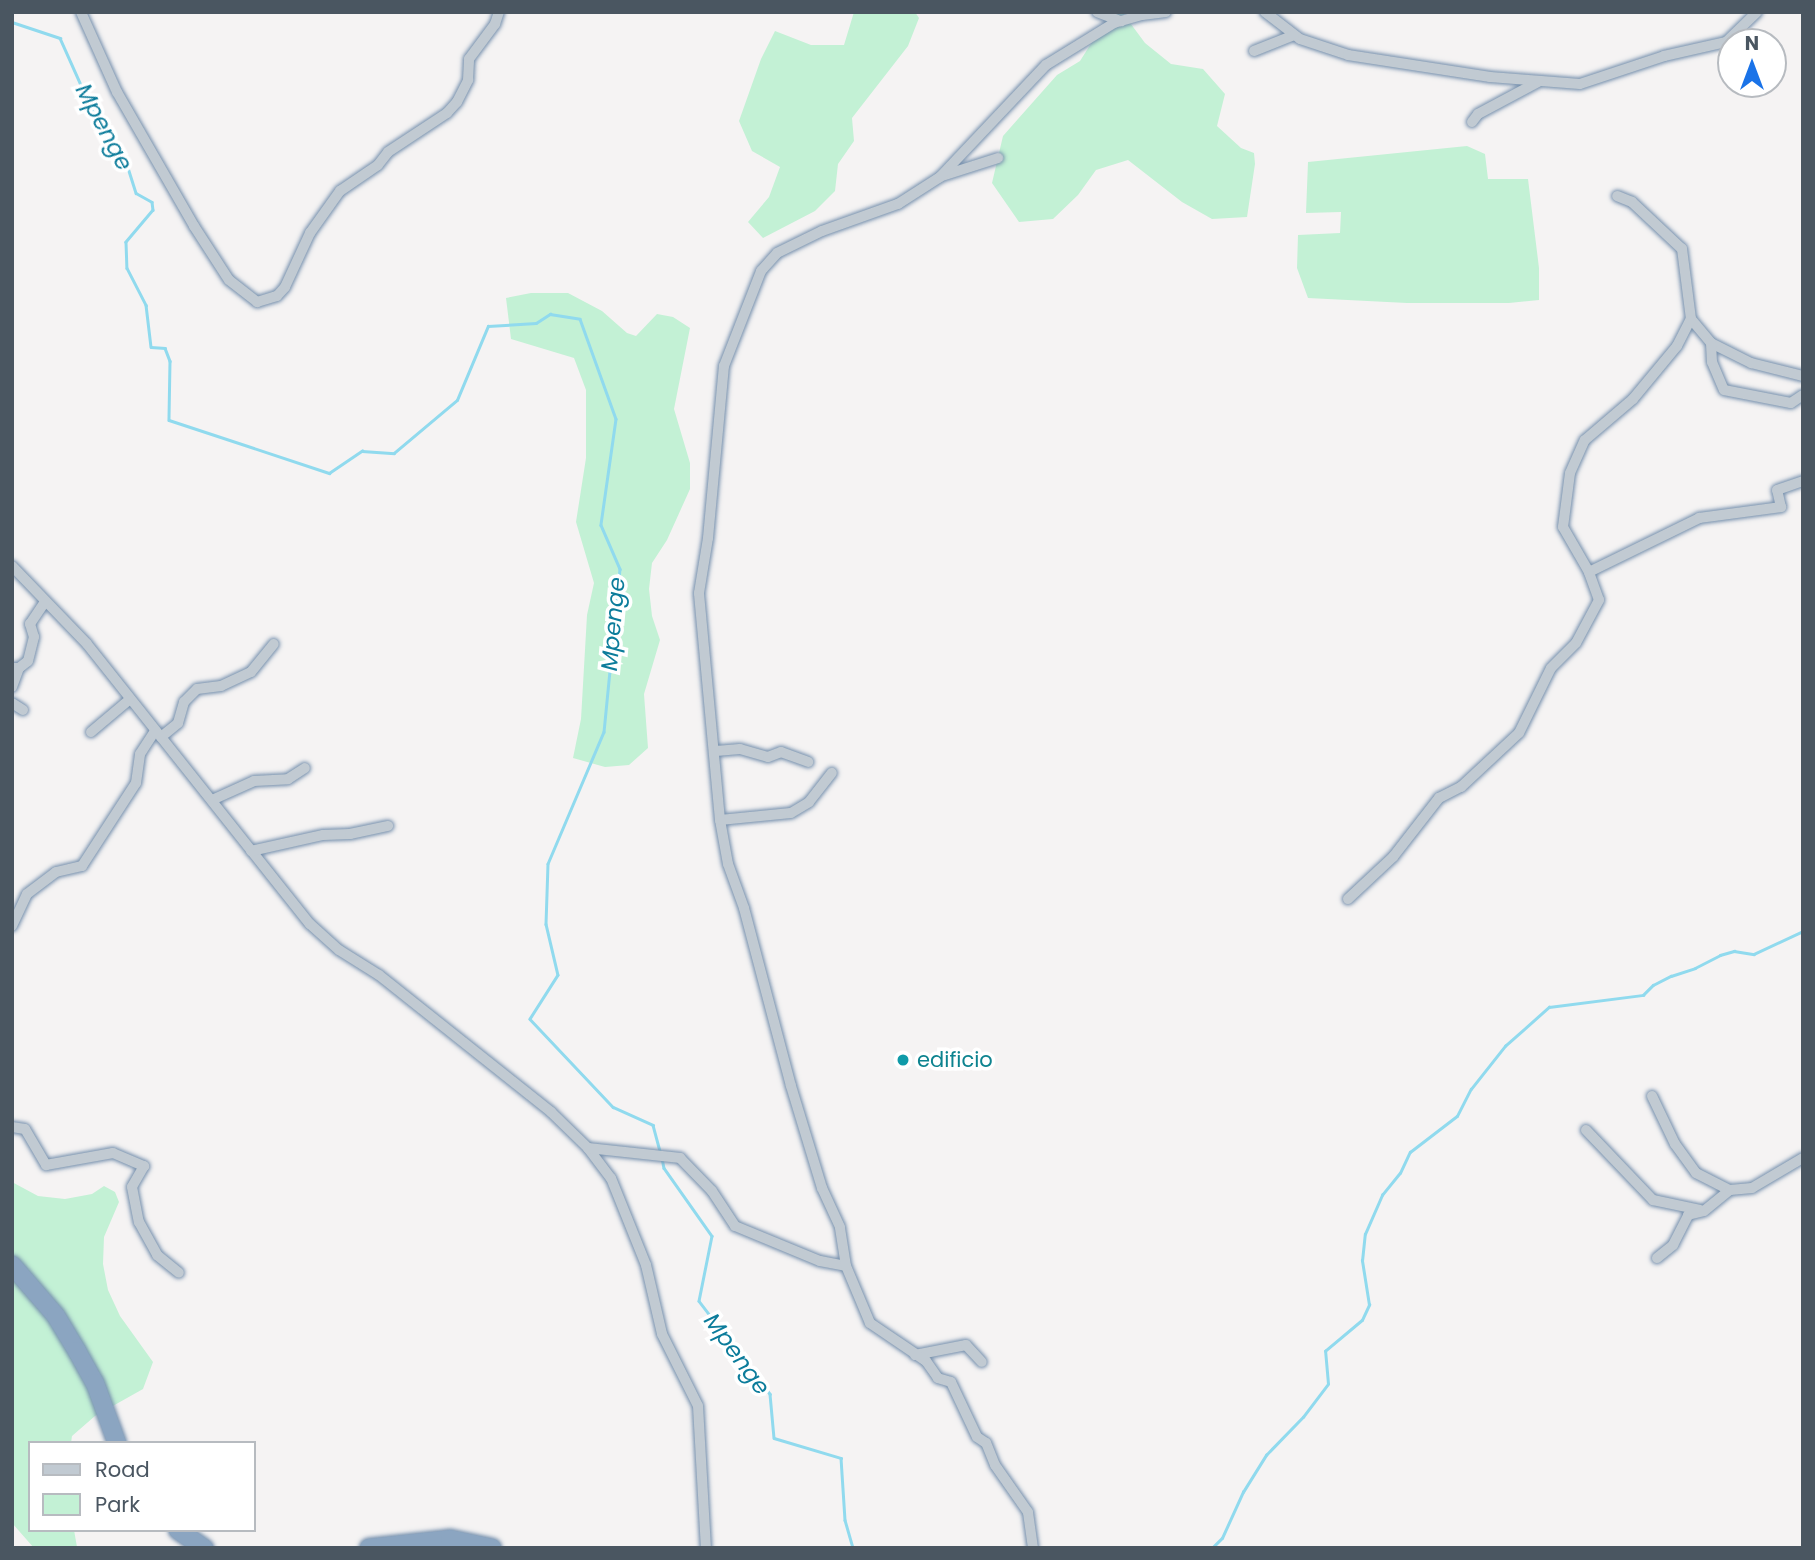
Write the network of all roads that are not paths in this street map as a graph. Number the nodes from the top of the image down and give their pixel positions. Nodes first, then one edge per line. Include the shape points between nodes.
1 (81, 12) edge
2 (499, 12) edge
3 (1097, 12) edge
4 (1166, 12) edge
5 (1265, 12) edge
6 (1757, 12) edge
7 (1122, 21) junction
8 (1294, 35) junction
9 (1254, 51) dead end
10 (1538, 82) junction
11 (1472, 122) dead end
12 (998, 158) dead end
13 (940, 177) junction
14 (1616, 196) dead end
15 (1691, 319) junction
16 (1711, 343) junction
17 (1803, 376) edge
18 (1803, 395) edge
19 (1803, 481) edge
20 (12, 566) edge
21 (1589, 572) junction
22 (45, 602) junction
23 (274, 645) dead end
24 (16, 668) edge
25 (12, 687) edge
26 (130, 700) junction
27 (12, 703) edge
28 (23, 710) dead end
29 (91, 732) dead end
30 (158, 734) junction
31 (716, 751) junction
32 (808, 762) dead end
33 (305, 768) dead end
34 (832, 773) dead end
35 (212, 800) junction
36 (720, 820) junction
37 (388, 826) dead end
38 (251, 851) junction
39 (1348, 899) dead end
40 (12, 926) edge
41 (1652, 1096) dead end
42 (12, 1127) edge
43 (1586, 1130) dead end
44 (588, 1148) junction
45 (1803, 1158) edge
46 (1730, 1190) junction
47 (1704, 1211) junction
48 (1657, 1258) dead end
49 (12, 1265) edge
50 (846, 1266) junction
51 (179, 1273) dead end
52 (915, 1355) junction
53 (982, 1362) dead end
54 (116, 1441) edge
55 (181, 1532) edge
56 (204, 1548) edge
57 (369, 1548) edge
58 (492, 1548) edge
59 (706, 1548) edge
60 (1033, 1548) edge

1 - 2 street via 117,92 194,226 229,280 257,302 277,296 285,287 310,233 340,191 457,102 468,80 469,59
3 - 7 street
4 - 7 street
5 - 8 street
6 - 10 street via 1726,42 1664,56 1580,84
7 - 13 street via 1046,65
8 - 9 street
8 - 10 street via 1348,55
10 - 11 street via 1478,114
12 - 13 street
13 - 31 street via 898,204 822,231 777,253 761,271 724,366 699,593
14 - 15 street via 1632,202 1682,249
15 - 16 street
15 - 21 street via 1677,346 1633,399 1585,440 1570,473 1563,527
16 - 17 street via 1751,363
16 - 18 street via 1712,362 1724,390 1791,402
19 - 21 street via 1777,490 1781,507 1699,519
20 - 22 street
21 - 39 street via 1599,600 1576,643 1551,668 1519,733 1461,786 1439,798 1393,857
22 - 24 street via 30,624 34,637 28,661
22 - 26 street via 87,644
23 - 30 street via 251,672 221,686 197,689 184,702 178,723
24 - 25 street
26 - 29 street
26 - 30 street
27 - 28 street
30 - 35 street
30 - 40 street via 140,754 136,783 82,866 57,872 27,894
31 - 32 street via 740,749 768,757 789,753
31 - 36 street
33 - 35 street via 288,779 254,781
34 - 36 street via 809,802 792,813
35 - 38 street
36 - 50 street via 728,864 791,1086 822,1188 840,1227
37 - 38 street
38 - 44 street via 327,940 379,975 542,1104
41 - 46 street via 1675,1144 1696,1173
42 - 51 street via 25,1129 46,1165 113,1153 144,1166 132,1187 139,1222 157,1255
43 - 47 street via 1653,1199
44 - 50 street via 680,1158 712,1191 735,1226 820,1261
44 - 59 street via 611,1178 646,1265 662,1334 698,1406
45 - 46 street via 1752,1188
46 - 47 street
47 - 48 street via 1688,1215 1674,1245
49 - 54 highway via 56,1316 77,1351 95,1383
50 - 52 street via 870,1323
52 - 53 street via 966,1345
52 - 60 street via 926,1361 938,1378 951,1382 976,1437 986,1443 995,1465 1028,1512
55 - 56 highway
57 - 58 highway via 450,1539

